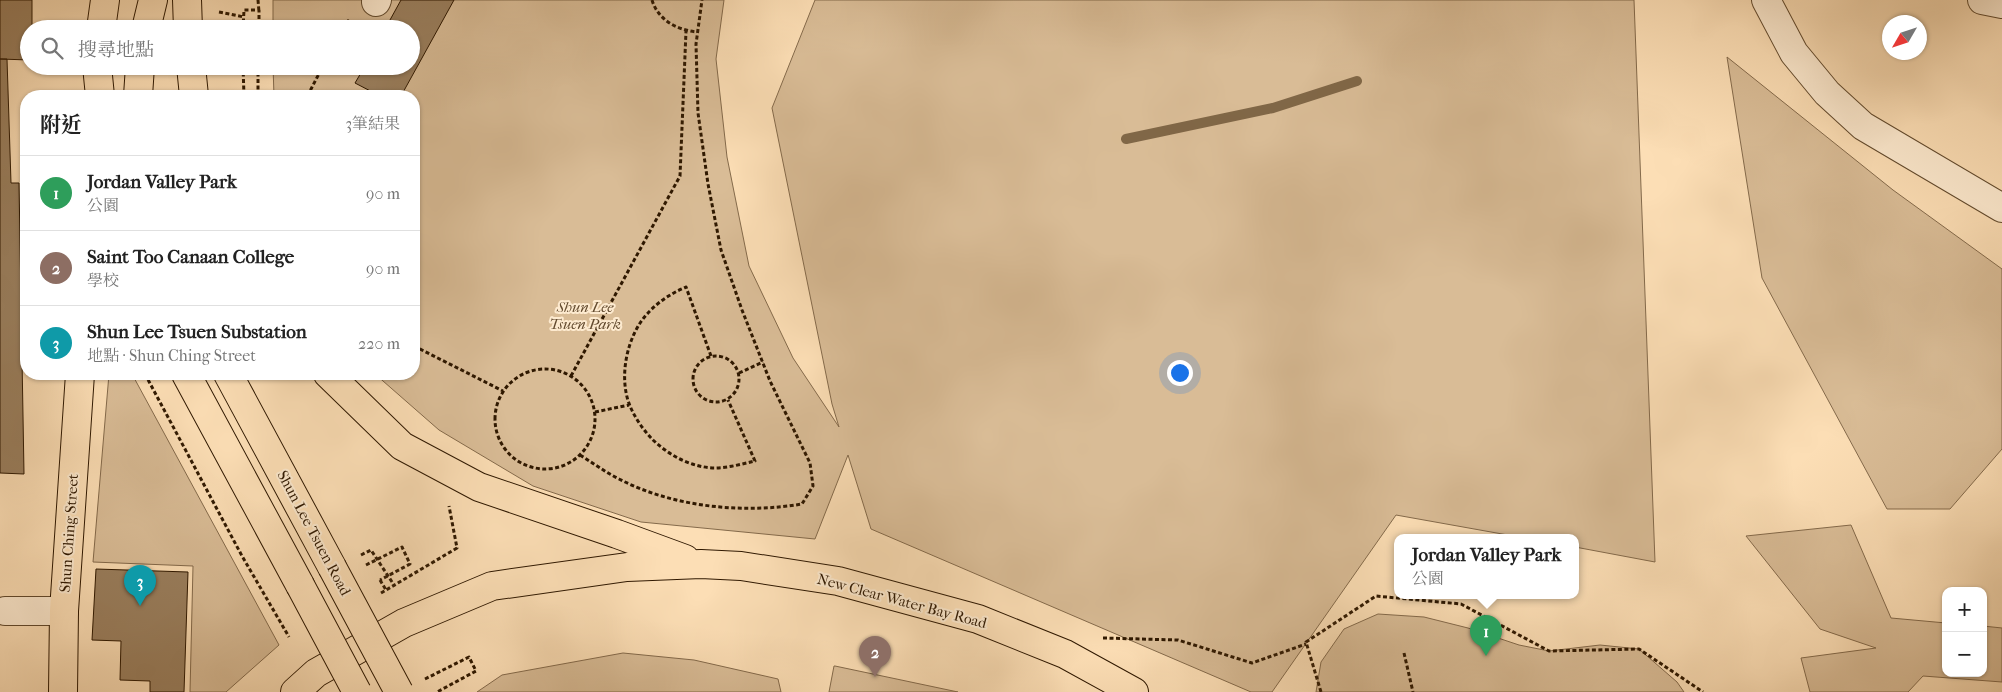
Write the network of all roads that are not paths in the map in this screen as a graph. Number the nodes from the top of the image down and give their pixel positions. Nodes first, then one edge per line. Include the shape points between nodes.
1 (105, 0) edge
2 (153, 0) edge
3 (187, 0) edge
4 (1766, 0) edge
5 (1982, 0) edge
6 (2002, 4) edge
7 (102, 20) edge
8 (148, 20) edge
9 (188, 20) edge
10 (96, 75) edge
11 (98, 75) edge
12 (139, 75) edge
13 (192, 75) edge
14 (95, 90) edge
15 (99, 90) edge
16 (138, 90) edge
17 (193, 90) edge
18 (2002, 208) edge
19 (80, 380) edge
20 (189, 380) edge
21 (232, 380) edge
22 (334, 380) edge
23 (701, 564) junction
24 (5, 611) dead end
25 (64, 611) junction
26 (62, 692) edge
27 (295, 692) edge
28 (357, 692) edge
29 (399, 692) edge
30 (1134, 692) edge

1 - 7 main road
2 - 8 main road
3 - 9 main road
4 - 18 lane via 1794,52 1827,93 1863,126
5 - 6 lane
10 - 14 main road
11 - 15 main road
12 - 16 main road
13 - 17 main road
19 - 25 main road, Shun Ching Street
20 - 28 main road, bridge
21 - 29 main road, Shun Lee Tsuen Road, bridge via 345,568
22 - 23 main road via 402,446 479,487
23 - 27 main road, New Clear Water Bay Road via 627,567 492,586 404,623 316,673
23 - 30 main road, New Clear Water Bay Road via 741,566 838,581 978,619 1065,654
24 - 25 lane
25 - 26 main road, Shun Ching Street

